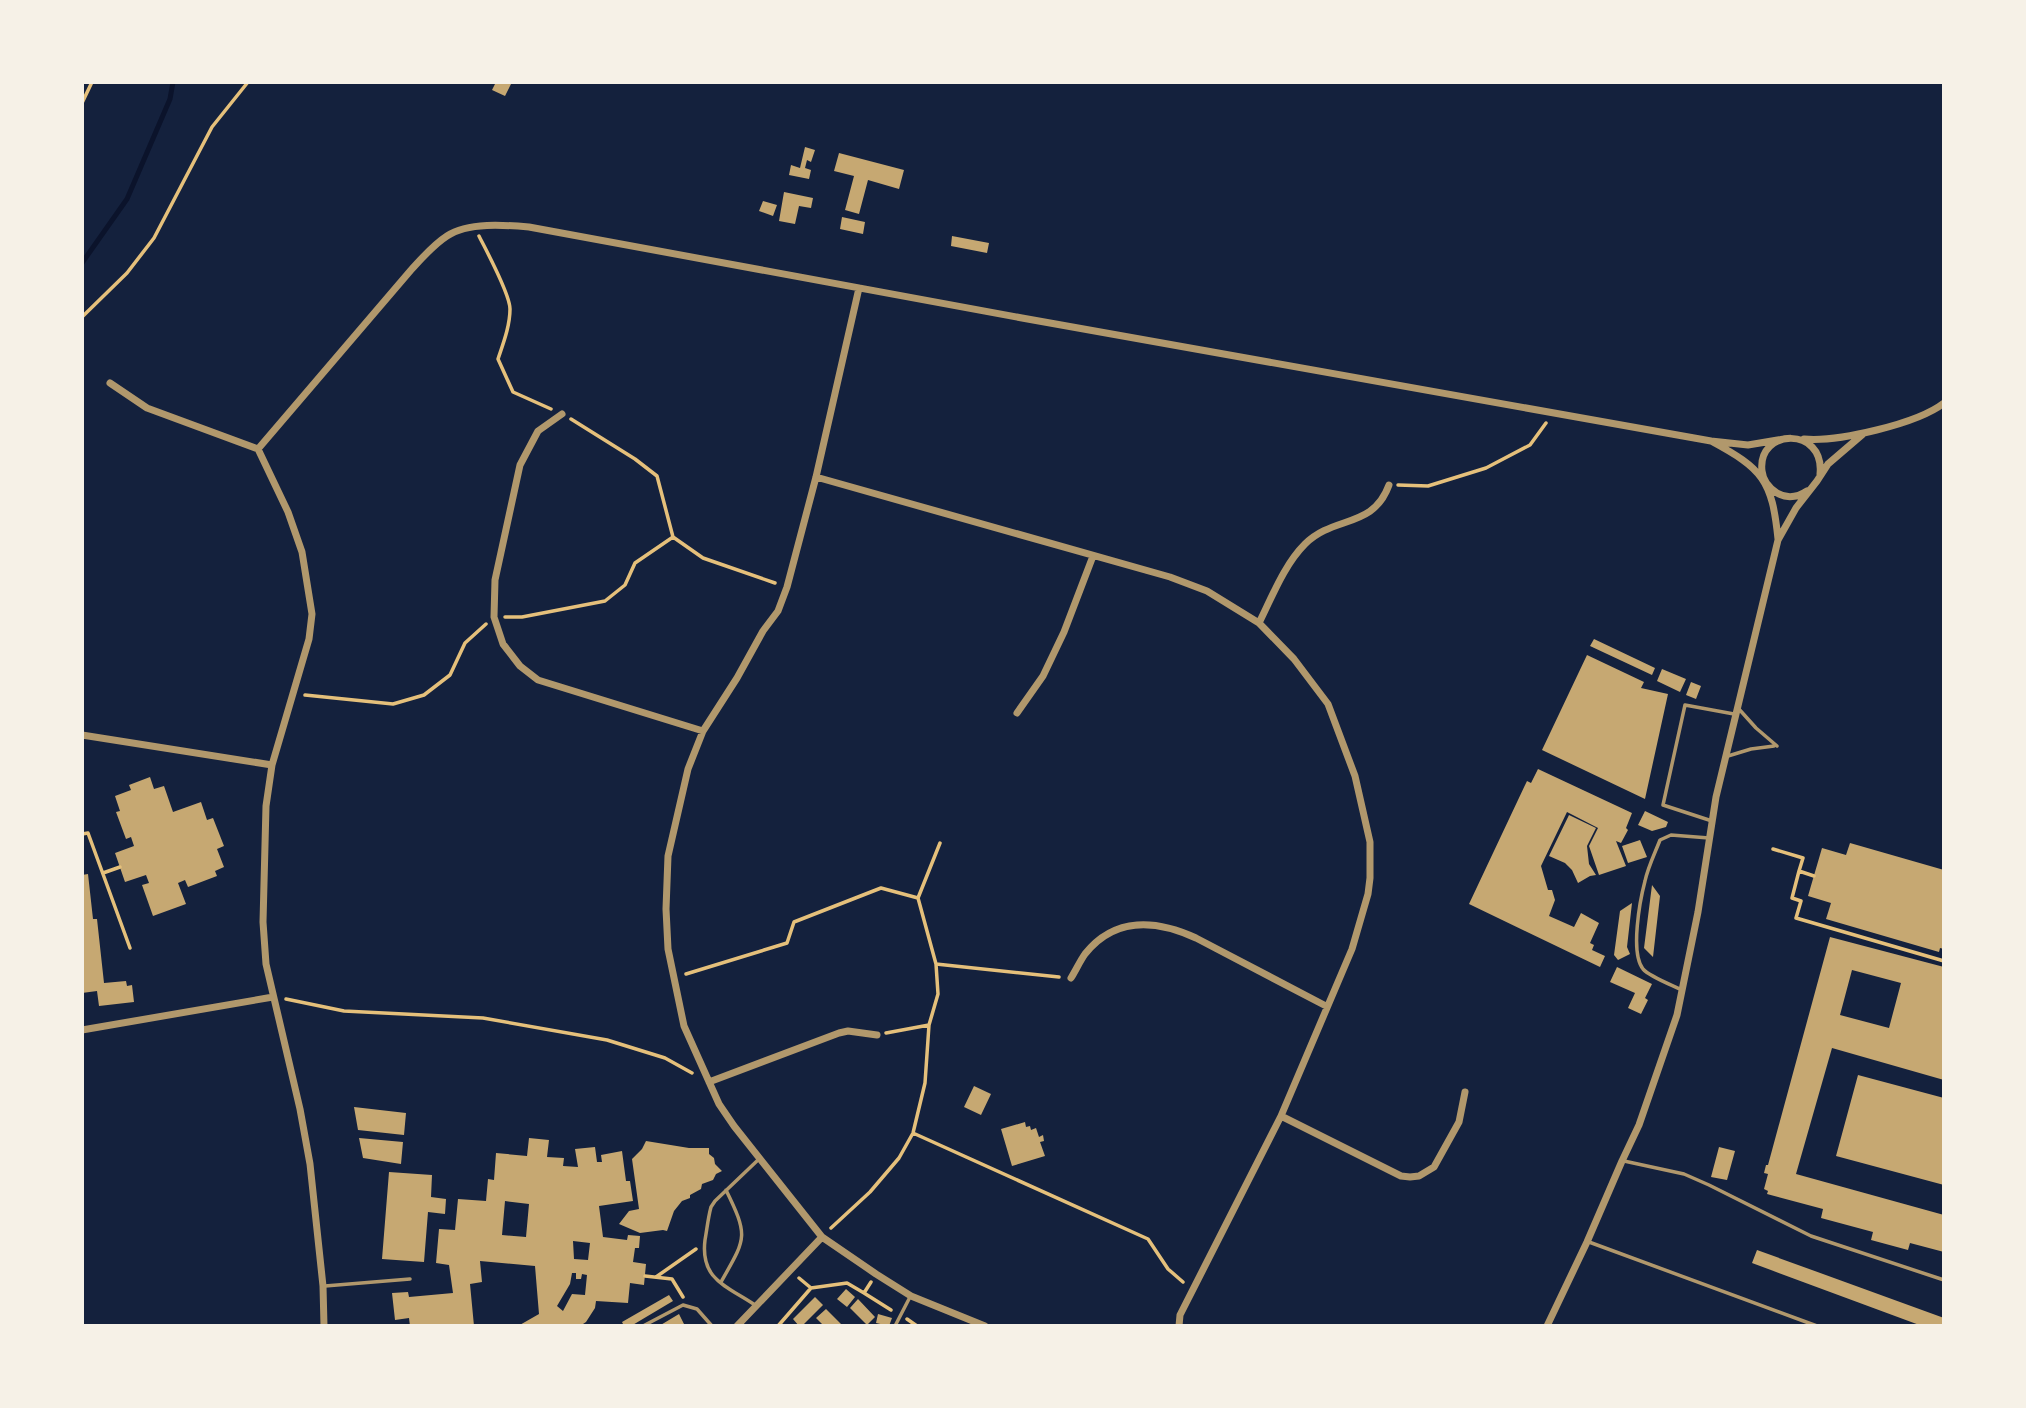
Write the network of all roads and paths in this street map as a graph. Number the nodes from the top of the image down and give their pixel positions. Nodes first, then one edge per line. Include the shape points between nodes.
1 (92, 82) edge
2 (248, 82) edge
3 (82, 103) edge
4 (475, 227) junction
5 (859, 288) junction
6 (82, 317) edge
7 (110, 383) dead end
8 (1944, 403) edge
9 (1554, 413) junction
10 (562, 414) junction
11 (1863, 434) junction
12 (1794, 438) junction
13 (1784, 439) junction
14 (1711, 441) junction
15 (258, 449) junction
16 (816, 477) junction
17 (1763, 477) junction
18 (1817, 481) junction
19 (1389, 485) joint
20 (1811, 489) junction
21 (1778, 540) junction
22 (1093, 556) junction
23 (787, 587) junction
24 (1259, 623) junction
25 (1737, 711) junction
26 (1017, 713) dead end
27 (704, 731) junction
28 (82, 734) edge
29 (1726, 756) junction
30 (272, 765) junction
31 (1712, 821) junction
32 (82, 834) edge
33 (1709, 838) junction
34 (940, 843) dead end
35 (1773, 849) dead end
36 (120, 867) dead end
37 (1799, 871) junction
38 (103, 873) junction
39 (1814, 876) dead end
40 (918, 898) junction
41 (130, 948) dead end
42 (1944, 961) edge
43 (936, 964) junction
44 (673, 978) junction
45 (1072, 978) joint
46 (1682, 990) junction
47 (273, 997) junction
48 (1326, 1006) junction
49 (929, 1026) junction
50 (82, 1030) edge
51 (877, 1035) joint
52 (709, 1082) junction
53 (1465, 1092) dead end
54 (1281, 1116) junction
55 (913, 1133) junction
56 (759, 1159) junction
57 (1622, 1161) junction
58 (726, 1190) junction
59 (822, 1237) junction
60 (1587, 1242) junction
61 (705, 1247) junction
62 (791, 1272) junction
63 (876, 1274) junction
64 (645, 1276) dead end
65 (656, 1277) junction
66 (410, 1279) dead end
67 (1944, 1280) edge
68 (721, 1282) junction
69 (323, 1286) junction
70 (811, 1288) junction
71 (1193, 1290) junction
72 (864, 1293) junction
73 (911, 1296) junction
74 (688, 1305) junction
75 (757, 1306) junction
76 (901, 1315) junction
77 (324, 1326) edge
78 (643, 1326) edge
79 (712, 1326) edge
80 (737, 1326) edge
81 (778, 1326) edge
82 (895, 1326) edge
83 (917, 1326) edge
84 (985, 1326) edge
85 (1178, 1326) edge
86 (1547, 1326) edge
87 (1817, 1326) edge

1 - 3 path
2 - 6 path via 212,127 154,238 127,273
4 - 5 street via 529,227
4 - 10 path via 510,308 499,359 513,392
4 - 15 street via 450,234 411,270
5 - 9 street
5 - 16 street
7 - 15 street via 147,408
8 - 11 street via 1933,411
9 - 14 street
9 - 19 path via 1530,445 1486,468 1428,486
10 - 23 path via 657,476 673,537 704,558
10 - 27 street via 538,431 520,464 495,580 494,617 503,644 538,680
11 - 12 street
11 - 18 street via 1828,464
12 - 13 street
12 - 18 street via 1817,453 1821,472
13 - 14 street via 1748,445
13 - 17 street via 1763,458
14 - 17 street
15 - 30 street via 302,552 312,614 309,639
16 - 22 street
16 - 23 street
17 - 20 street via 1784,496
17 - 21 street
18 - 20 street
19 - 24 street via 1384,499 1371,512 1306,542
20 - 21 street
21 - 25 street
22 - 24 street via 1207,591
22 - 26 street via 1043,677
23 - 27 street via 778,611
24 - 48 street via 1328,704 1355,776 1370,842 1368,894 1352,949
25 - 29 street
25 - 29 lane via 1777,746
25 - 31 lane via 1685,705 1663,805
27 - 44 street via 688,769 668,856 666,909
28 - 30 street
29 - 31 street
30 - 47 street via 265,806 263,922
31 - 33 street
32 - 38 path via 88,833
33 - 46 street
33 - 46 lane via 1671,835 1660,840 1645,879 1639,959 1643,969
34 - 40 path
35 - 37 path via 1803,858
36 - 38 path
37 - 39 path
37 - 42 path via 1792,898 1801,901 1796,918
38 - 41 path
40 - 43 path
40 - 44 path via 881,888 794,922 787,943
43 - 45 path
43 - 49 path via 938,995
44 - 52 street via 684,1026
45 - 48 street via 1084,954 1103,935 1150,924 1196,938
46 - 57 street via 1643,1115
47 - 50 street
47 - 52 path via 344,1011 483,1018 607,1040 665,1058
47 - 69 street via 310,1164
48 - 54 street
49 - 51 path
49 - 55 path via 925,1083
51 - 52 street via 839,1033
52 - 56 street via 719,1104
53 - 54 street via 1459,1122 1434,1167 1410,1177
54 - 71 street
55 - 59 path via 870,1192
55 - 71 path via 1148,1239 1168,1269
56 - 58 lane
56 - 59 street
57 - 60 street
57 - 67 lane via 1684,1174 1811,1236
58 - 61 lane via 711,1208
58 - 68 lane via 739,1216 742,1237
59 - 62 street
59 - 63 street
60 - 86 street
60 - 87 lane
61 - 65 path via 698,1247
61 - 68 lane via 709,1272
62 - 70 path
62 - 75 street
63 - 72 path
63 - 73 street
64 - 65 path
65 - 74 path via 672,1279
66 - 69 lane
68 - 75 lane
69 - 77 street
70 - 72 path via 847,1283
70 - 81 path
71 - 85 street
72 - 76 path
73 - 76 lane
73 - 84 street
74 - 78 lane
74 - 79 lane
75 - 80 street
76 - 82 lane
76 - 83 path

